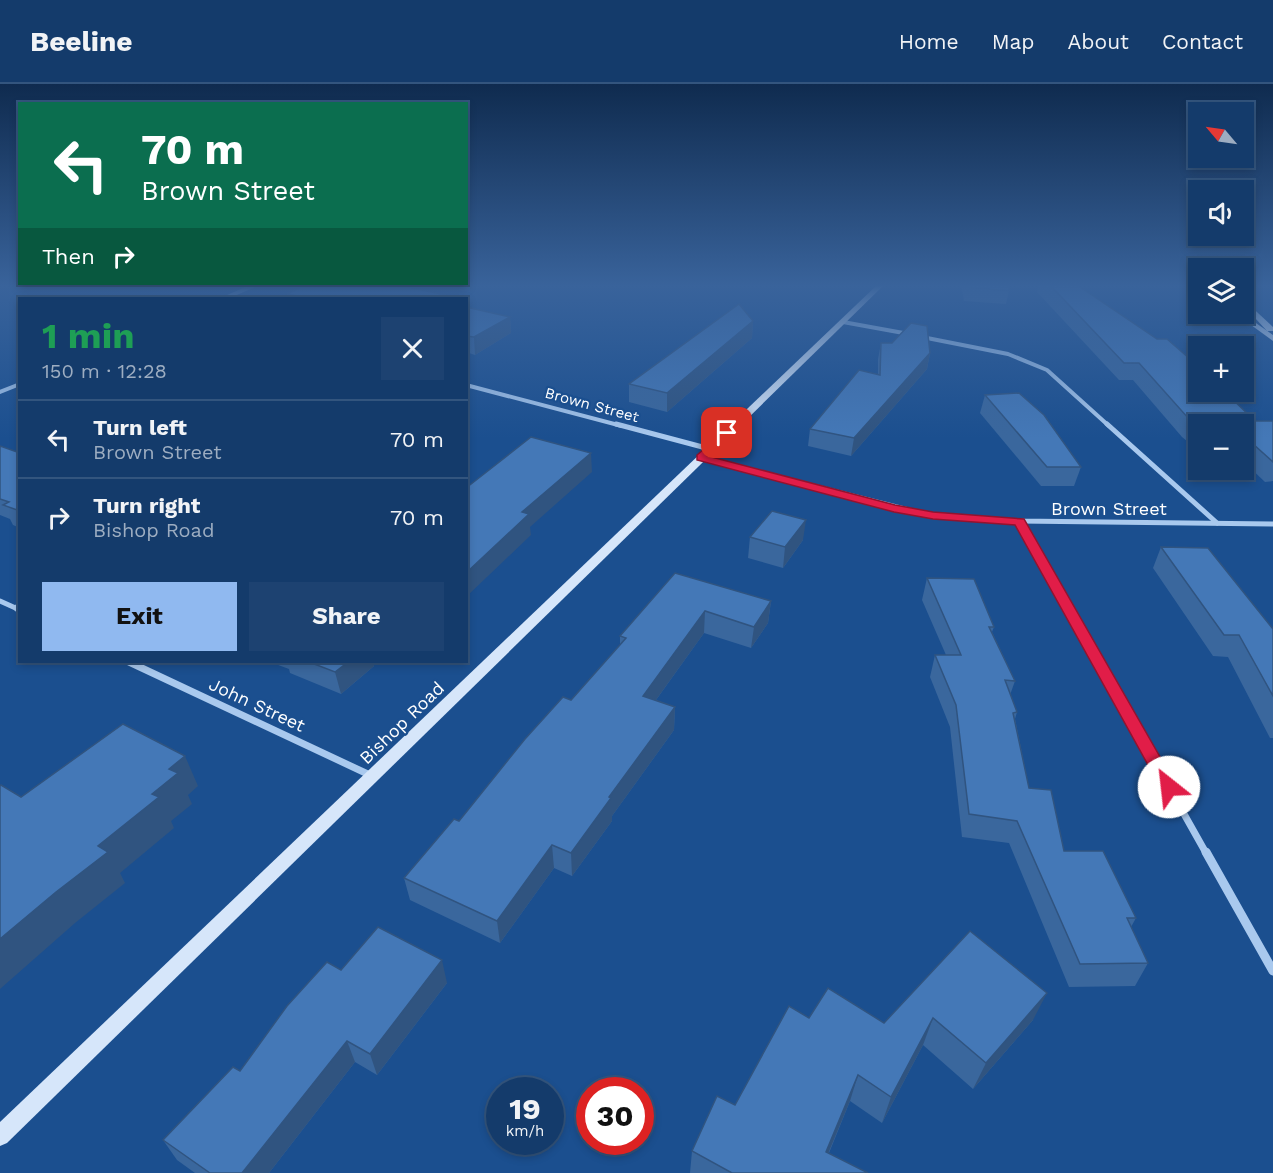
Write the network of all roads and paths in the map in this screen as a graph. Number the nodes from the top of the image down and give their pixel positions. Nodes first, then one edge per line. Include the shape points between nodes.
1 (829, 336) edge
2 (915, 336) edge
3 (18, 385) edge
4 (468, 386) edge
5 (0, 392) edge
6 (706, 453) junction
7 (1019, 522) junction
8 (1218, 523) junction
9 (1273, 524) edge
10 (0, 601) edge
11 (18, 609) edge
12 (131, 663) edge
13 (372, 776) junction
14 (1273, 971) edge
15 (0, 1136) edge

1 - 6 street, Bishop Road
2 - 8 street via 1000,352 1047,370
3 - 5 street
4 - 6 street, Brown Street
6 - 7 street, Brown Street via 904,510
6 - 13 street, Bishop Road
7 - 8 street, Brown Street
7 - 14 street
8 - 9 street, Brown Street
10 - 11 street
12 - 13 street, John Street
13 - 15 street, Bishop Road

